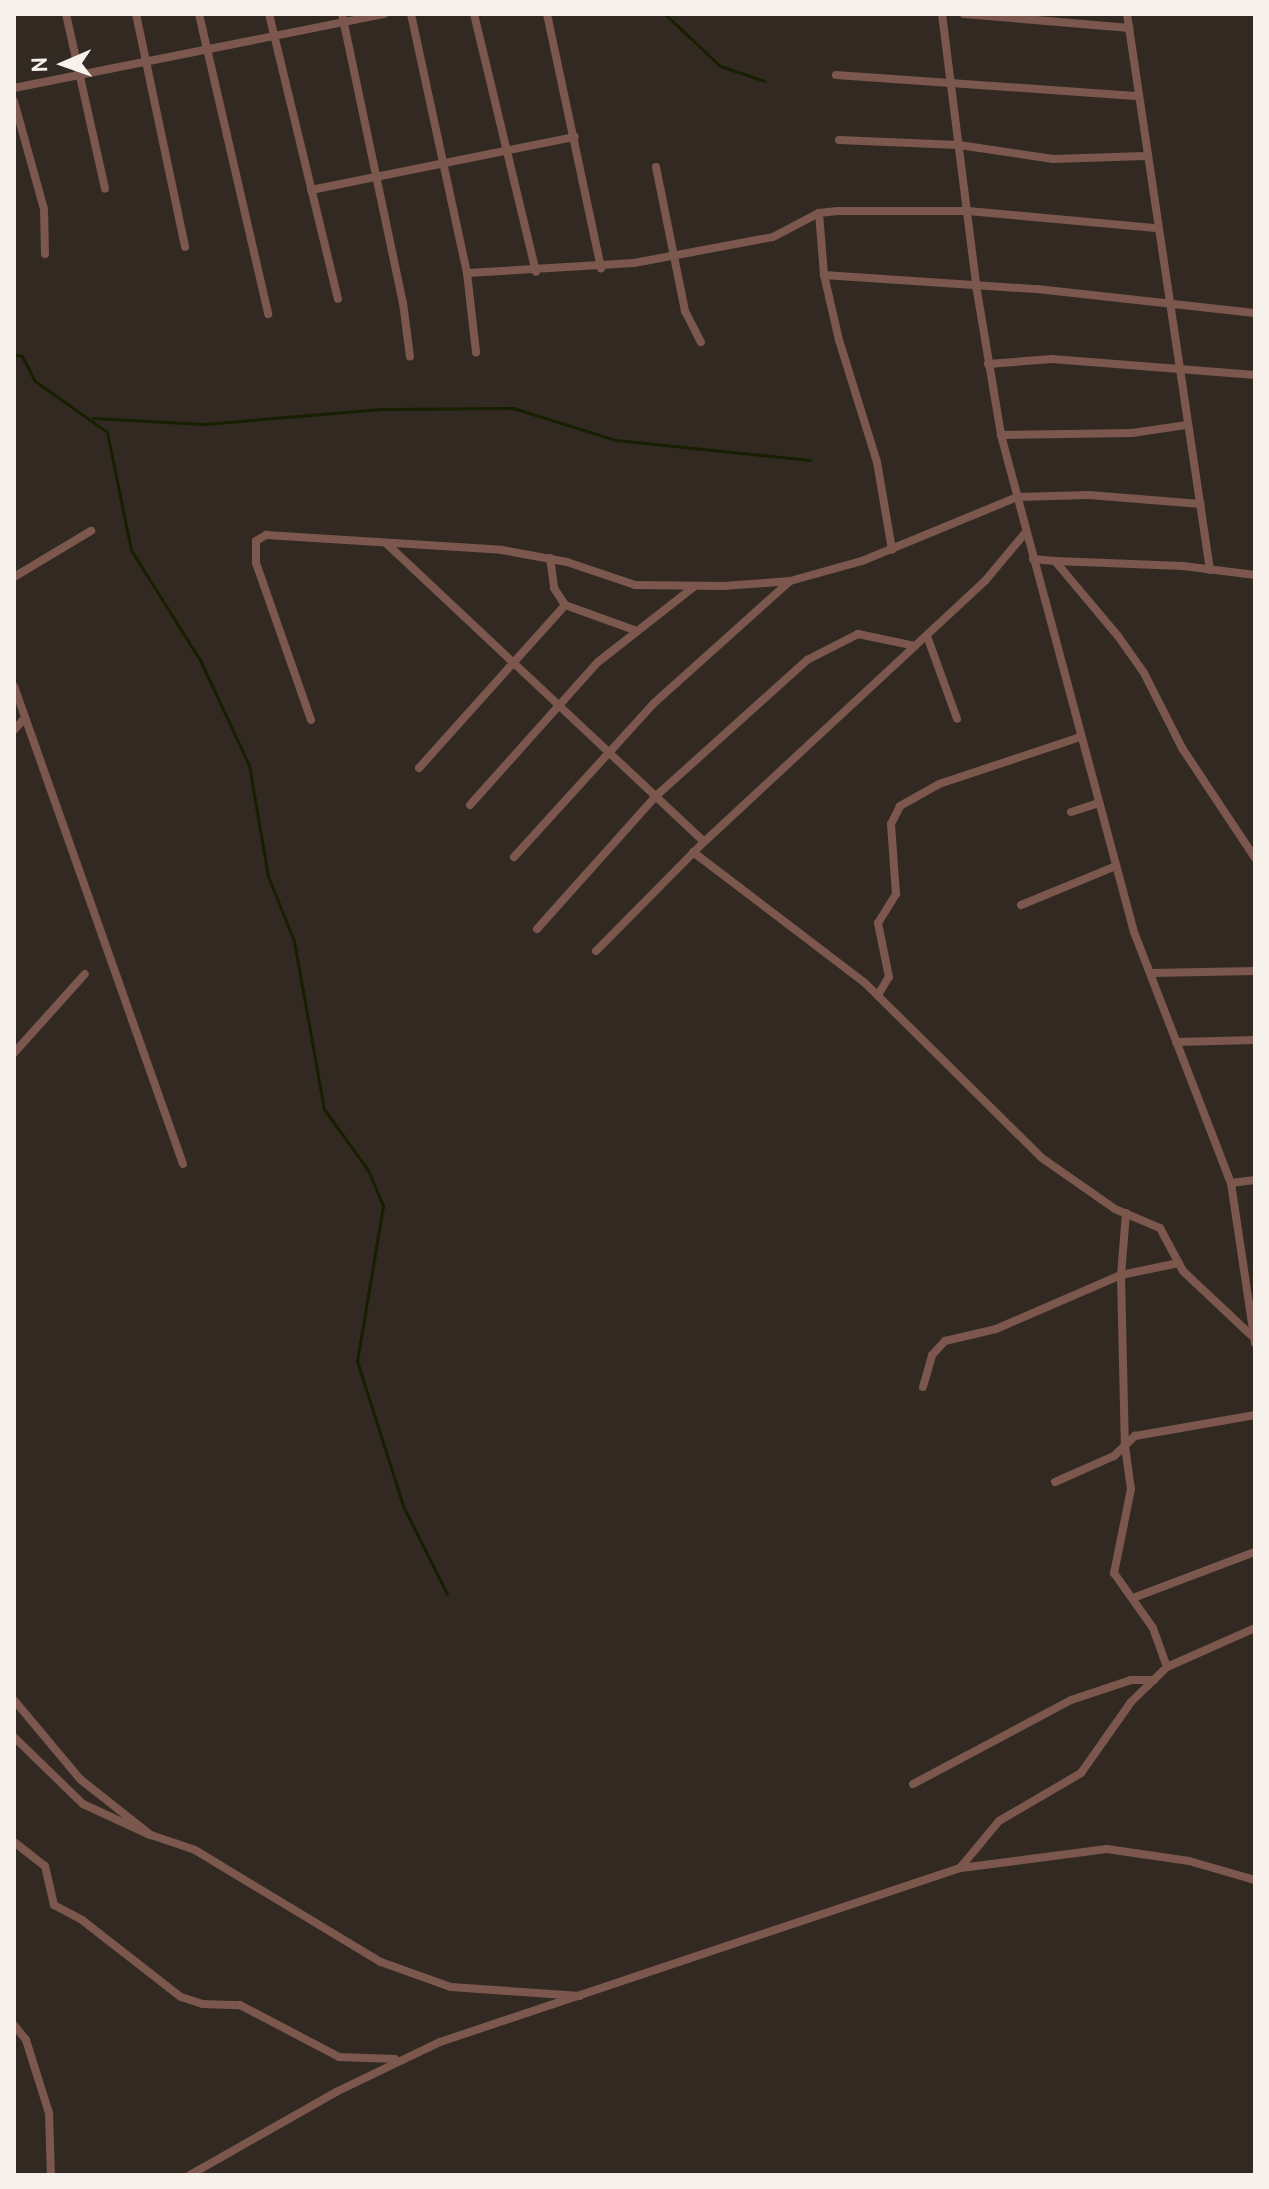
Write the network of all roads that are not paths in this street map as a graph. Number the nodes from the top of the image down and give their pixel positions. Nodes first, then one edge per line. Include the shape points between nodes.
1 (66, 14) edge
2 (136, 14) edge
3 (199, 14) edge
4 (269, 14) edge
5 (385, 14) edge
6 (411, 14) edge
7 (474, 14) edge
8 (547, 14) edge
9 (942, 14) edge
10 (964, 14) edge
11 (1127, 14) edge
12 (343, 18) edge
13 (1129, 28) junction
14 (273, 34) junction
15 (208, 47) junction
16 (146, 60) junction
17 (79, 74) junction
18 (836, 75) dead end
19 (951, 81) junction
20 (14, 88) edge
21 (1139, 96) junction
22 (14, 101) edge
23 (575, 137) junction
24 (839, 140) dead end
25 (959, 145) junction
26 (502, 148) junction
27 (1146, 156) junction
28 (443, 160) junction
29 (656, 167) dead end
30 (374, 177) junction
31 (105, 189) dead end
32 (311, 190) junction
33 (968, 211) junction
34 (819, 213) junction
35 (1156, 228) junction
36 (185, 247) dead end
37 (676, 253) junction
38 (45, 254) dead end
39 (601, 268) junction
40 (536, 272) junction
41 (467, 273) junction
42 (824, 275) junction
43 (976, 285) junction
44 (338, 299) dead end
45 (1171, 302) junction
46 (1255, 313) edge
47 (268, 314) dead end
48 (701, 342) dead end
49 (476, 352) dead end
50 (410, 357) dead end
51 (988, 364) junction
52 (1180, 369) junction
53 (1255, 375) edge
54 (1187, 425) junction
55 (1001, 435) junction
56 (1017, 497) junction
57 (1201, 504) junction
58 (91, 531) dead end
59 (1026, 532) junction
60 (387, 544) junction
61 (892, 550) junction
62 (550, 558) junction
63 (1033, 559) junction
64 (1055, 561) junction
65 (1210, 570) junction
66 (1255, 575) edge
67 (14, 577) edge
68 (790, 581) junction
69 (695, 586) junction
70 (565, 605) junction
71 (634, 630) junction
72 (927, 636) junction
73 (915, 646) junction
74 (513, 665) junction
75 (14, 686) edge
76 (557, 707) junction
77 (24, 719) junction
78 (957, 719) dead end
79 (311, 720) dead end
80 (14, 730) edge
81 (1080, 737) junction
82 (606, 752) junction
83 (419, 768) dead end
84 (656, 796) junction
85 (1098, 803) junction
86 (470, 805) dead end
87 (1071, 812) dead end
88 (704, 842) junction
89 (1251, 845) edge
90 (693, 852) junction
91 (514, 857) dead end
92 (1255, 858) edge
93 (1116, 866) junction
94 (1021, 905) dead end
95 (537, 929) dead end
96 (596, 951) dead end
97 (1255, 971) edge
98 (1151, 973) junction
99 (85, 974) dead end
100 (878, 995) junction
101 (1255, 1040) edge
102 (1176, 1042) junction
103 (14, 1053) edge
104 (183, 1164) dead end
105 (1255, 1180) edge
106 (1231, 1183) junction
107 (1126, 1213) junction
108 (1179, 1263) junction
109 (1121, 1275) junction
110 (1250, 1308) edge
111 (1254, 1339) edge
112 (923, 1387) dead end
113 (1255, 1415) edge
114 (1125, 1446) junction
115 (1055, 1482) dead end
116 (1255, 1552) edge
117 (1133, 1598) junction
118 (1255, 1628) edge
119 (1167, 1667) junction
120 (1154, 1680) junction
121 (14, 1700) edge
122 (14, 1737) edge
123 (913, 1784) dead end
124 (151, 1835) junction
125 (14, 1842) edge
126 (960, 1868) junction
127 (1255, 1880) edge
128 (585, 1996) junction
129 (14, 2025) edge
130 (399, 2058) junction
131 (51, 2175) edge
132 (190, 2175) edge

1 - 17 street
2 - 16 street
3 - 15 street
4 - 14 street
5 - 12 street
6 - 28 street
7 - 26 street
8 - 23 street
9 - 19 street
10 - 13 street
11 - 13 street
12 - 14 street
12 - 30 street
13 - 21 street
14 - 15 street
14 - 32 street
15 - 16 street
15 - 47 street
16 - 17 street
16 - 36 street
17 - 20 street
17 - 31 street
18 - 19 street
19 - 21 street
19 - 25 street
21 - 27 street
22 - 38 street via 44,209
23 - 26 street
23 - 39 street
24 - 25 street
25 - 27 street via 1053,159
25 - 33 street
26 - 28 street
26 - 40 street
27 - 35 street
28 - 30 street
28 - 41 street
29 - 37 street
30 - 32 street
30 - 50 street
32 - 44 street
33 - 34 street
33 - 35 street
33 - 43 street
34 - 37 street via 773,237
34 - 42 street
35 - 45 street
37 - 39 street
37 - 48 street via 685,311
39 - 40 street
40 - 41 street
41 - 49 street
42 - 43 street
42 - 61 street via 880,473
43 - 45 street
43 - 51 street
45 - 46 street
45 - 52 street
51 - 52 street via 1052,359
51 - 55 street
52 - 53 street
52 - 54 street
54 - 55 street via 1132,433
54 - 57 street
55 - 56 street
56 - 57 street via 1089,495
56 - 59 street
56 - 61 street
57 - 65 street
58 - 67 street
59 - 63 street
59 - 72 street via 1002,564
60 - 62 street
60 - 74 street
60 - 79 street via 287,534 256,541 256,563
61 - 68 street
62 - 69 street via 616,581
62 - 70 street via 554,588
63 - 64 street
63 - 81 street
64 - 65 street
64 - 89 street via 1144,673 1182,748
65 - 66 street
68 - 69 street
68 - 82 street
69 - 71 street
70 - 71 street
70 - 74 street
71 - 76 street
72 - 73 street
72 - 78 street
73 - 84 street via 858,634 829,645 741,716
73 - 88 street
74 - 76 street
74 - 83 street
75 - 77 street
76 - 82 street
76 - 86 street
77 - 80 street
77 - 104 street
81 - 85 street
81 - 100 street via 939,784 900,806 891,824 896,894 878,923 889,977
82 - 84 street
82 - 91 street
84 - 88 street
84 - 95 street
85 - 87 street
85 - 93 street
88 - 90 street
89 - 92 street
90 - 96 street
90 - 100 street via 818,943
93 - 94 street
93 - 98 street
97 - 98 street
98 - 102 street
99 - 103 street
100 - 107 street via 1032,1148
101 - 102 street
102 - 106 street
105 - 106 street
106 - 110 street
107 - 108 street via 1160,1228
107 - 109 street
108 - 109 street
108 - 111 street via 1191,1281
109 - 112 street via 996,1329 945,1341 932,1355
109 - 114 street
110 - 111 street
113 - 114 street via 1142,1434
114 - 115 street
114 - 117 street via 1131,1489 1114,1573
116 - 117 street
117 - 119 street via 1153,1628
118 - 119 street
119 - 120 street
120 - 123 street via 1131,1680 1071,1700
120 - 126 street via 1115,1723 1081,1773 999,1821
121 - 124 street via 80,1779
122 - 124 street via 83,1804
124 - 128 street via 195,1850 357,1949 427,1982
125 - 130 street via 45,1866 52,1903 181,1997 202,2004 240,2005 339,2057
126 - 127 street via 1107,1849 1189,1861
126 - 128 street
128 - 130 street via 476,2028
129 - 131 street via 26,2040 49,2113
130 - 132 street

